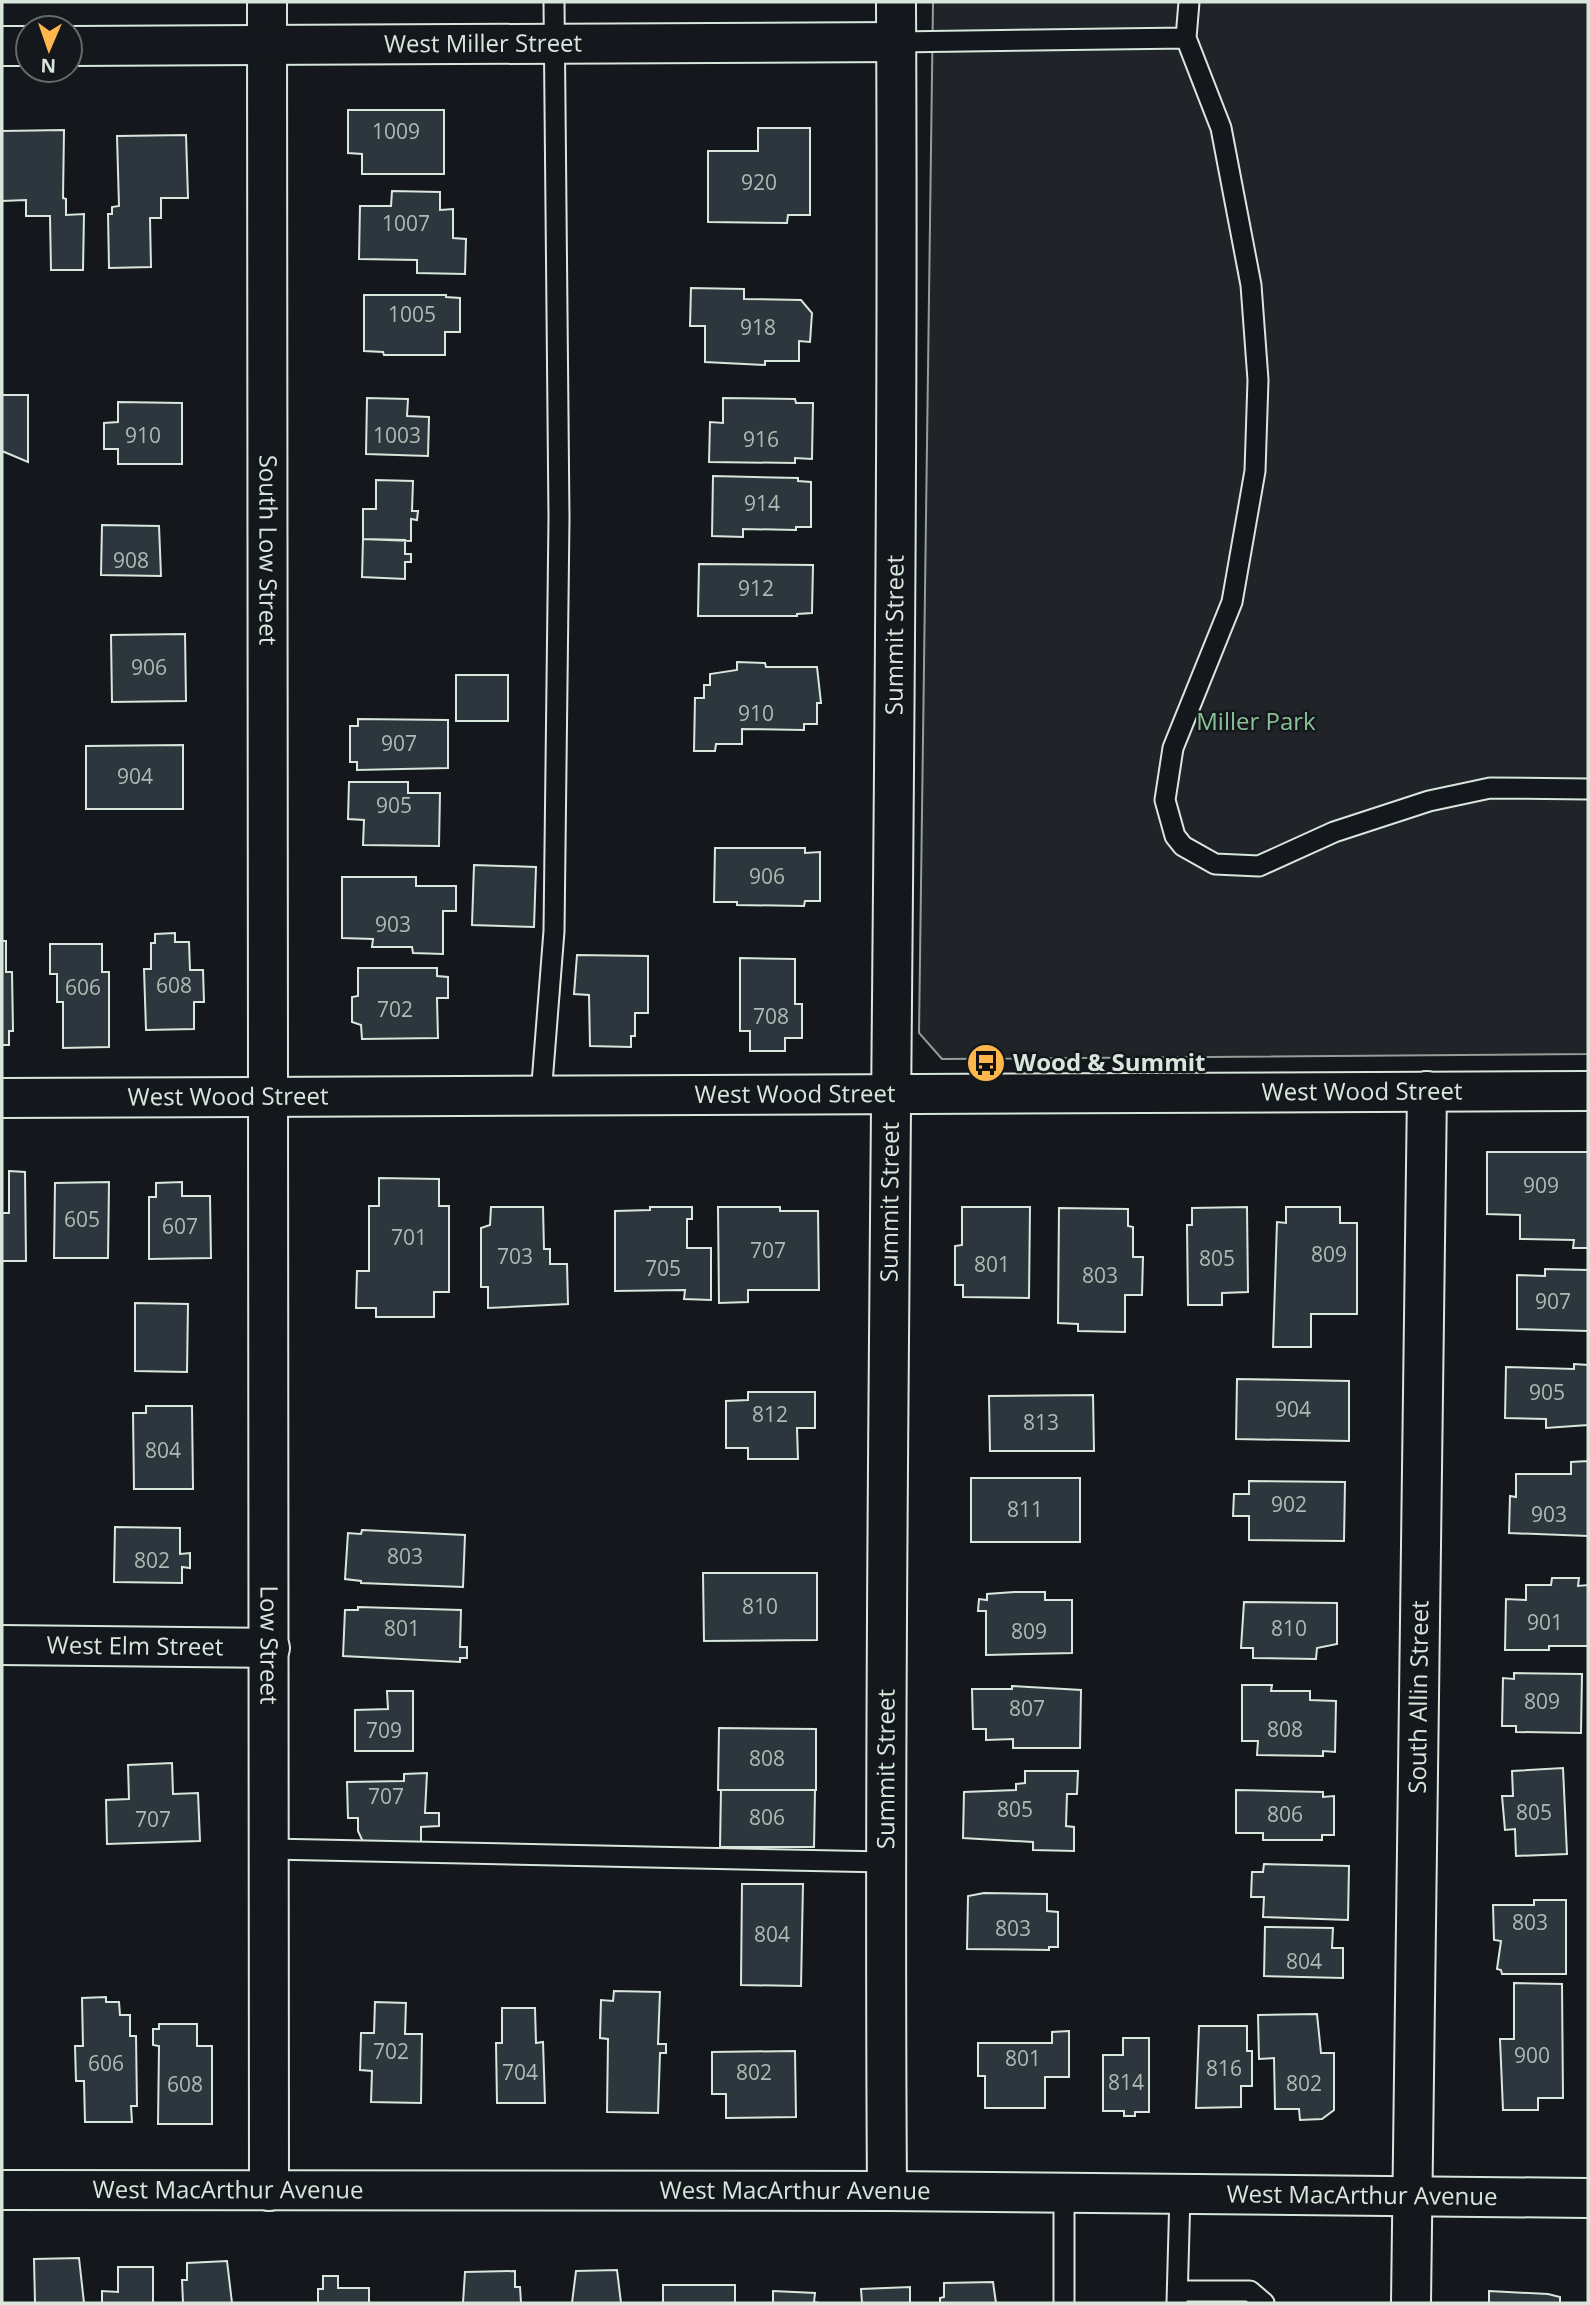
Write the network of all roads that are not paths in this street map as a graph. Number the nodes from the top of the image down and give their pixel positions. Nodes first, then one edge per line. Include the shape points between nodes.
1 (267, 2) edge
2 (554, 2) edge
3 (897, 2) edge
4 (1189, 2) edge
5 (1186, 38) junction
6 (897, 42) junction
7 (555, 44) junction
8 (267, 45) junction
9 (84, 46) edge
10 (1588, 789) edge
11 (1427, 1091) junction
12 (1588, 1091) edge
13 (891, 1093) junction
14 (541, 1096) junction
15 (2, 1098) edge
16 (267, 1098) junction
17 (2, 1645) edge
18 (270, 1648) junction
19 (270, 1849) junction
20 (886, 1862) junction
21 (2, 2190) edge
22 (269, 2191) junction
23 (887, 2191) junction
24 (1064, 2192) junction
25 (1180, 2193) junction
26 (1412, 2196) junction
27 (1588, 2198) edge
28 (1177, 2297) edge
29 (1063, 2303) edge
30 (1264, 2303) edge
31 (1411, 2303) edge

1 - 8 street, South Low Street
2 - 7 lane
3 - 6 street, Summit Street
4 - 5 lane
5 - 6 lane
5 - 10 lane via 1221,128 1251,285 1258,380 1255,471 1232,602 1173,748 1165,800 1175,836 1183,846 1216,864 1259,866 1334,832 1421,803 1490,788
6 - 7 street, West Miller Street
6 - 13 street, Summit Street
7 - 8 street, West Miller Street
7 - 14 lane via 559,517 554,917
8 - 9 street, West Miller Street
8 - 16 street, South Low Street
11 - 12 street, West Wood Street
11 - 13 street, West Wood Street
11 - 26 street, South Allin Street
13 - 14 street, West Wood Street
13 - 20 street, Summit Street
14 - 16 street, West Wood Street
15 - 16 street, West Wood Street
16 - 18 street, Low Street
17 - 18 street, West Elm Street
18 - 19 street, Low Street
19 - 20 lane
19 - 22 street, Low Street
20 - 23 street, Summit Street
21 - 22 street, West MacArthur Avenue
22 - 23 street, West MacArthur Avenue
23 - 24 street, West MacArthur Avenue
24 - 25 street, West MacArthur Avenue
24 - 29 lane
25 - 26 street, West MacArthur Avenue
25 - 28 lane
26 - 27 street, West MacArthur Avenue
26 - 31 street, South Allin Street
28 - 30 lane via 1250,2291

